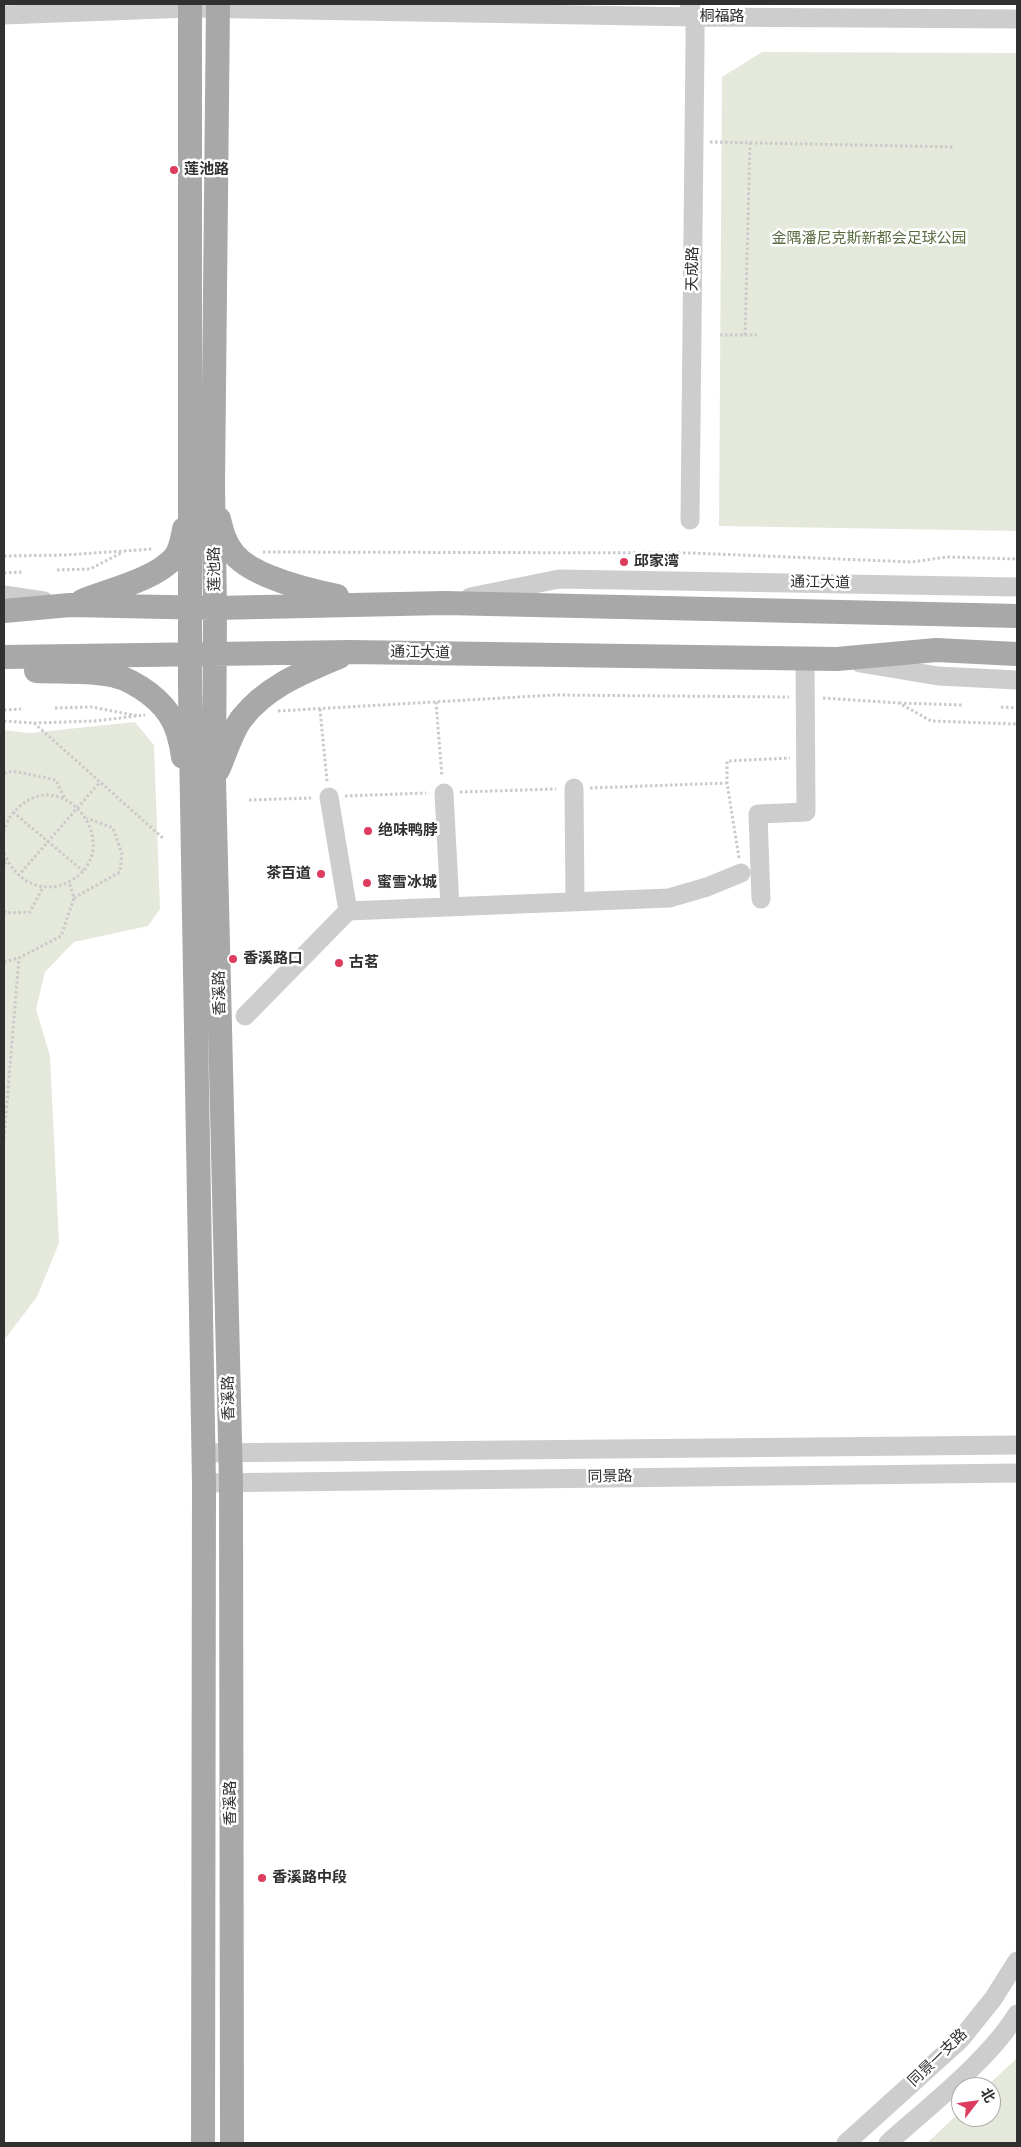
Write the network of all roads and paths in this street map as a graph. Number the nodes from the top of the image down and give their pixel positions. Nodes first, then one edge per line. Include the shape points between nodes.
1 (190, 6) edge
2 (218, 6) edge
3 (695, 8) edge
4 (4, 15) edge
5 (1017, 18) edge
6 (694, 142) junction
7 (750, 143) junction
8 (954, 147) dead end
9 (720, 335) dead end
10 (745, 335) junction
11 (757, 335) dead end
12 (202, 485) junction
13 (690, 520) dead end
14 (126, 550) junction
15 (235, 555) junction
16 (4, 556) edge
17 (174, 558) junction
18 (1017, 559) edge
19 (57, 570) dead end
20 (22, 572) dead end
21 (4, 573) edge
22 (1017, 586) edge
23 (4, 596) edge
24 (445, 602) junction
25 (381, 604) junction
26 (70, 605) junction
27 (190, 608) junction
28 (215, 608) junction
29 (4, 611) edge
30 (1017, 616) edge
31 (351, 652) junction
32 (190, 653) junction
33 (215, 653) junction
34 (1017, 654) edge
35 (805, 658) junction
36 (4, 659) edge
37 (837, 659) junction
38 (1017, 680) edge
39 (263, 697) junction
40 (805, 697) junction
41 (436, 702) junction
42 (898, 703) junction
43 (962, 705) dead end
44 (1001, 707) dead end
45 (56, 708) dead end
46 (149, 708) junction
47 (1017, 708) edge
48 (20, 709) dead end
49 (320, 709) junction
50 (4, 710) edge
51 (4, 721) edge
52 (34, 723) junction
53 (1017, 724) edge
54 (805, 757) junction
55 (4, 773) edge
56 (214, 779) junction
57 (100, 782) junction
58 (727, 782) junction
59 (574, 788) junction
60 (444, 793) junction
61 (328, 797) junction
62 (66, 800) junction
63 (249, 800) dead end
64 (78, 807) junction
65 (193, 810) junction
66 (13, 812) junction
67 (87, 818) junction
68 (4, 827) edge
69 (4, 832) edge
70 (164, 839) dead end
71 (48, 841) junction
72 (4, 852) edge
73 (5, 861) edge
74 (4, 865) edge
75 (83, 871) junction
76 (741, 873) joint
77 (18, 876) junction
78 (69, 882) junction
79 (43, 887) junction
80 (74, 898) junction
81 (761, 899) dead end
82 (575, 901) junction
83 (450, 907) junction
84 (4, 911) edge
85 (348, 911) junction
86 (19, 958) junction
87 (4, 962) edge
88 (245, 1016) dead end
89 (4, 1138) edge
90 (1017, 1445) edge
91 (230, 1452) junction
92 (203, 1453) junction
93 (1017, 1473) edge
94 (231, 1482) junction
95 (204, 1483) junction
96 (1017, 1961) edge
97 (203, 2001) junction
98 (1015, 2024) edge
99 (192, 2143) edge
100 (202, 2143) edge
101 (232, 2143) edge
102 (846, 2143) edge
103 (888, 2143) edge

1 - 2 street, 桐福路
1 - 4 street, 桐福路
1 - 12 main road, 莲池路
2 - 3 street, 桐福路
2 - 12 main road, 莲池路
3 - 5 street, 桐福路
3 - 6 street, 天成路
6 - 7 path
6 - 13 street, 天成路
7 - 8 path
7 - 10 path
9 - 10 path
10 - 11 path
12 - 15 main road via 222,535
12 - 17 main road
12 - 27 main road, 莲池路
12 - 28 main road, 莲池路
14 - 16 path
14 - 17 path via 161,548
14 - 19 path via 90,569
15 - 18 path via 274,550 691,553 912,562 948,558
15 - 25 main road via 256,570 281,581 316,592
17 - 26 main road via 154,573
20 - 21 path
22 - 24 street, 通江大道 via 559,579
23 - 26 street, 通江大道
24 - 25 main road, 通江大道
24 - 30 main road, 通江大道
25 - 28 main road, 通江大道
26 - 27 main road, 通江大道
26 - 29 main road, 通江大道
27 - 28 main road, 通江大道
27 - 32 main road, 莲池路
28 - 33 main road, 莲池路
31 - 33 main road, 通江大道
31 - 35 main road, 通江大道
31 - 39 main road via 293,677
32 - 33 main road, 通江大道
32 - 36 main road, 通江大道
32 - 65 main road, 香溪路
33 - 56 main road, 香溪路
34 - 37 main road, 通江大道 via 936,650
35 - 37 main road, 通江大道
35 - 40 street
36 - 46 main road via 36,671 107,674 129,682
37 - 38 street, 通江大道 via 938,676
39 - 49 path via 278,711
39 - 56 main road via 241,719
40 - 41 path via 554,695
40 - 42 path
40 - 54 street
41 - 49 path
41 - 60 path
42 - 43 path
42 - 53 path via 931,720
44 - 47 path
45 - 46 path
46 - 52 path
46 - 65 main road via 169,714 180,737
48 - 50 path
49 - 61 path
51 - 52 path
52 - 57 path
54 - 58 path via 727,760
54 - 81 street via 806,812 758,814
55 - 62 path via 13,771 56,780
56 - 91 main road, 香溪路
57 - 64 path
57 - 70 path
58 - 59 path
58 - 76 path
59 - 60 path
59 - 82 street
60 - 61 path
60 - 83 street
61 - 63 path
61 - 85 street
62 - 64 path
62 - 66 path via 52,796 37,797
64 - 67 path
64 - 71 path
65 - 92 main road, 香溪路
66 - 68 path
66 - 71 path
67 - 75 path via 93,846
67 - 80 path via 113,828 122,854 120,872
68 - 69 path
71 - 75 path
71 - 77 path
72 - 73 path
73 - 74 path
73 - 77 path
75 - 78 path
76 - 82 street via 708,887 668,898
77 - 79 path
78 - 79 path
78 - 80 path
79 - 84 path via 30,912
80 - 86 path via 61,936
82 - 83 street
83 - 85 street
85 - 88 street
86 - 87 path
86 - 89 path
90 - 91 street
91 - 92 street
91 - 94 main road, 香溪路
92 - 95 main road, 香溪路
93 - 94 street, 同景路
94 - 95 street, 同景路
94 - 101 main road, 香溪路
95 - 97 main road, 香溪路
96 - 102 street, 同景一支路 via 994,1999 960,2040
97 - 99 main road via 190,2090
97 - 100 main road, 香溪路
98 - 103 street, 同景一支路

